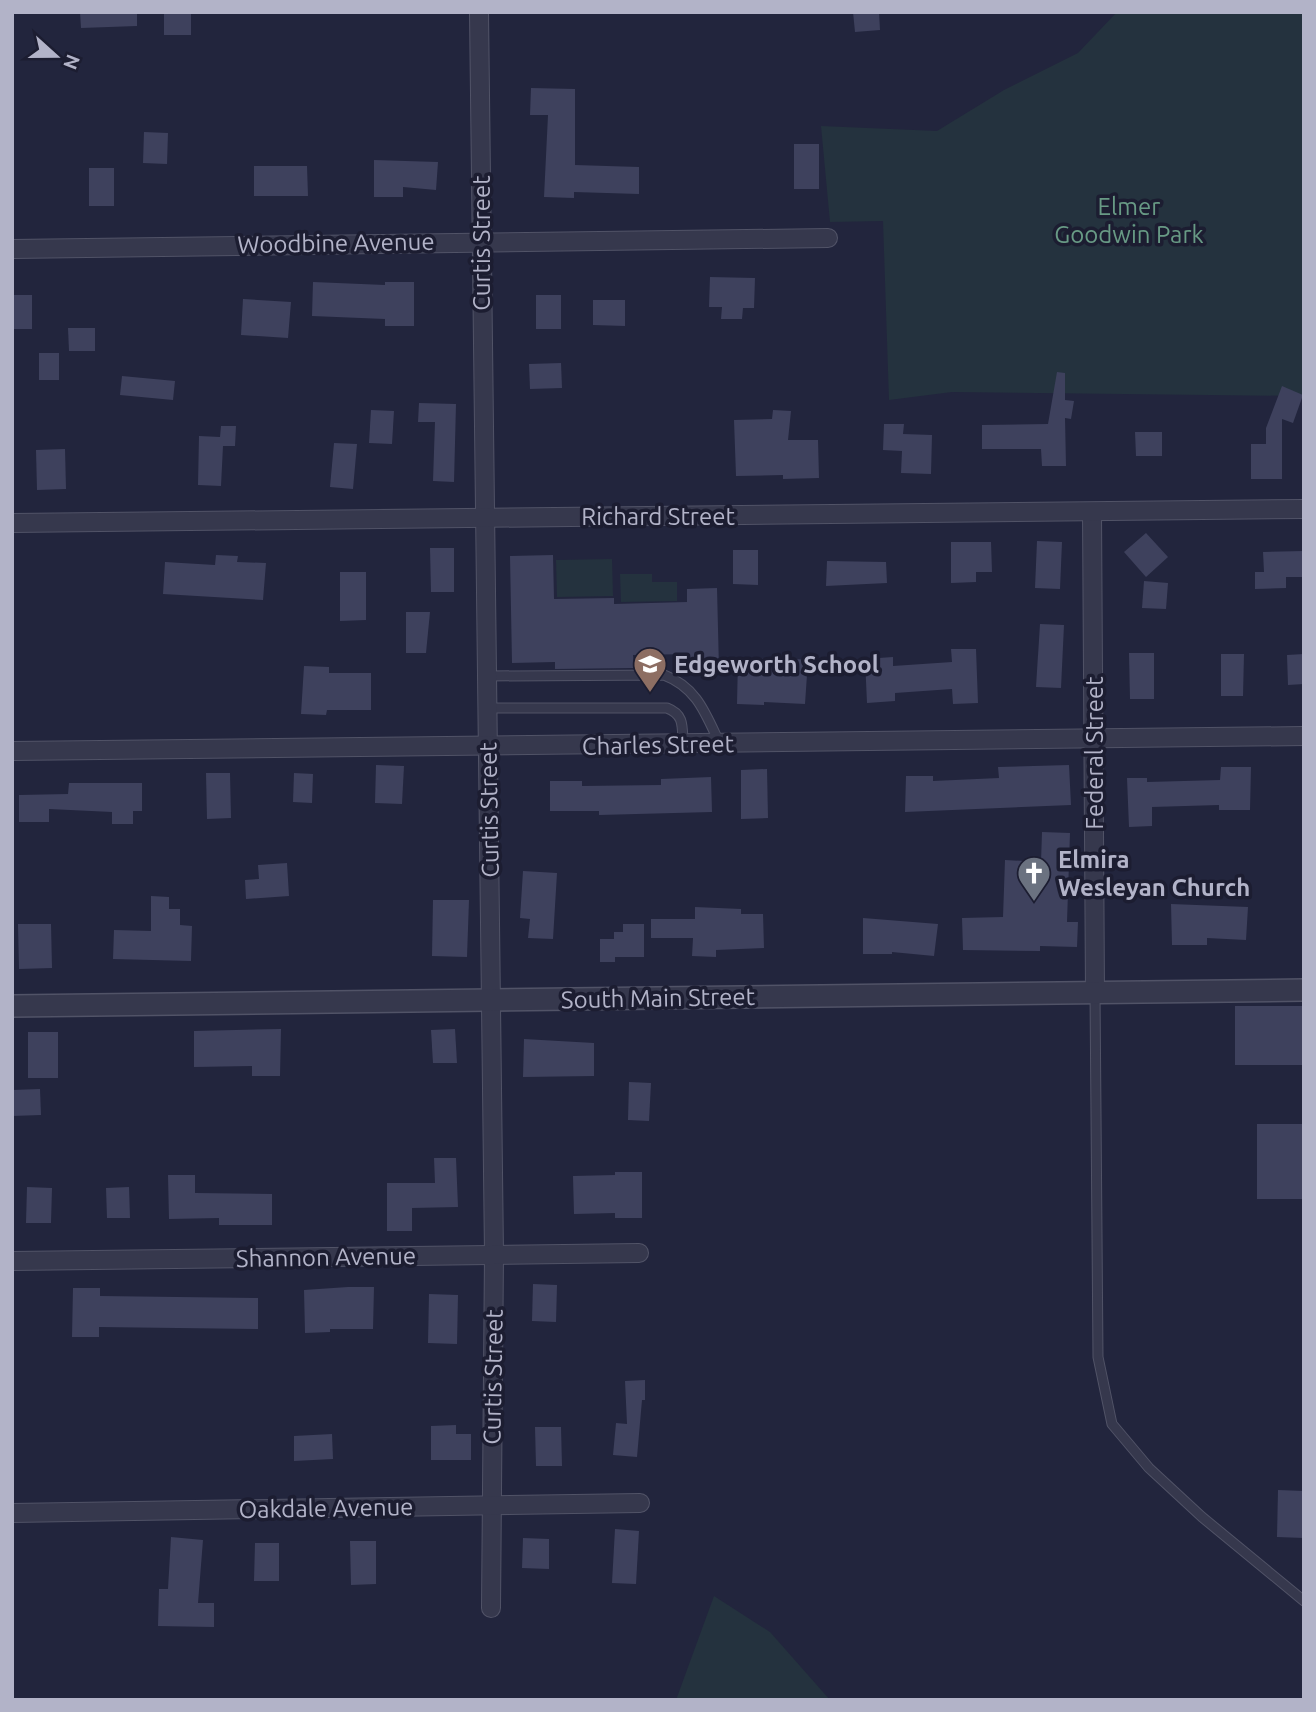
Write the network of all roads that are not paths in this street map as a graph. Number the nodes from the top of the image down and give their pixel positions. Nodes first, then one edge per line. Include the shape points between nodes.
1 (479, 12) edge
2 (828, 238) dead end
3 (482, 241) junction
4 (12, 248) edge
5 (1304, 509) edge
6 (1092, 513) junction
7 (484, 517) junction
8 (12, 523) edge
9 (487, 676) junction
10 (487, 708) junction
11 (1304, 736) edge
12 (1094, 738) junction
13 (720, 744) junction
14 (683, 745) junction
15 (488, 748) junction
16 (12, 751) edge
17 (1304, 990) edge
18 (1095, 993) junction
19 (491, 1000) junction
20 (12, 1006) edge
21 (639, 1253) dead end
22 (494, 1254) junction
23 (12, 1261) edge
24 (640, 1503) dead end
25 (492, 1505) junction
26 (12, 1513) edge
27 (1304, 1601) edge
28 (491, 1608) dead end

1 - 3 street, Curtis Street
2 - 3 street, Woodbine Avenue
3 - 4 street, Woodbine Avenue
3 - 7 street, Curtis Street
5 - 6 street, Richard Street
6 - 7 street, Richard Street
6 - 12 street, Federal Street
7 - 8 street, Richard Street
7 - 9 street, Curtis Street
9 - 10 street, Curtis Street
9 - 13 lane via 664,675 691,690
10 - 14 lane via 667,708 682,720
10 - 15 street, Curtis Street
11 - 12 street, Charles Street
12 - 13 street, Charles Street
12 - 18 street, Federal Street
13 - 14 street, Charles Street
14 - 15 street, Charles Street
15 - 16 street, Charles Street
15 - 19 street, Curtis Street
17 - 18 street, South Main Street
18 - 19 street, South Main Street
18 - 27 lane via 1098,1357 1112,1424 1149,1468 1202,1517
19 - 20 street, South Main Street
19 - 22 street, Curtis Street
21 - 22 street, Shannon Avenue
22 - 23 street, Shannon Avenue
22 - 25 street, Curtis Street
24 - 25 street, Oakdale Avenue
25 - 26 street, Oakdale Avenue
25 - 28 street, Curtis Street

